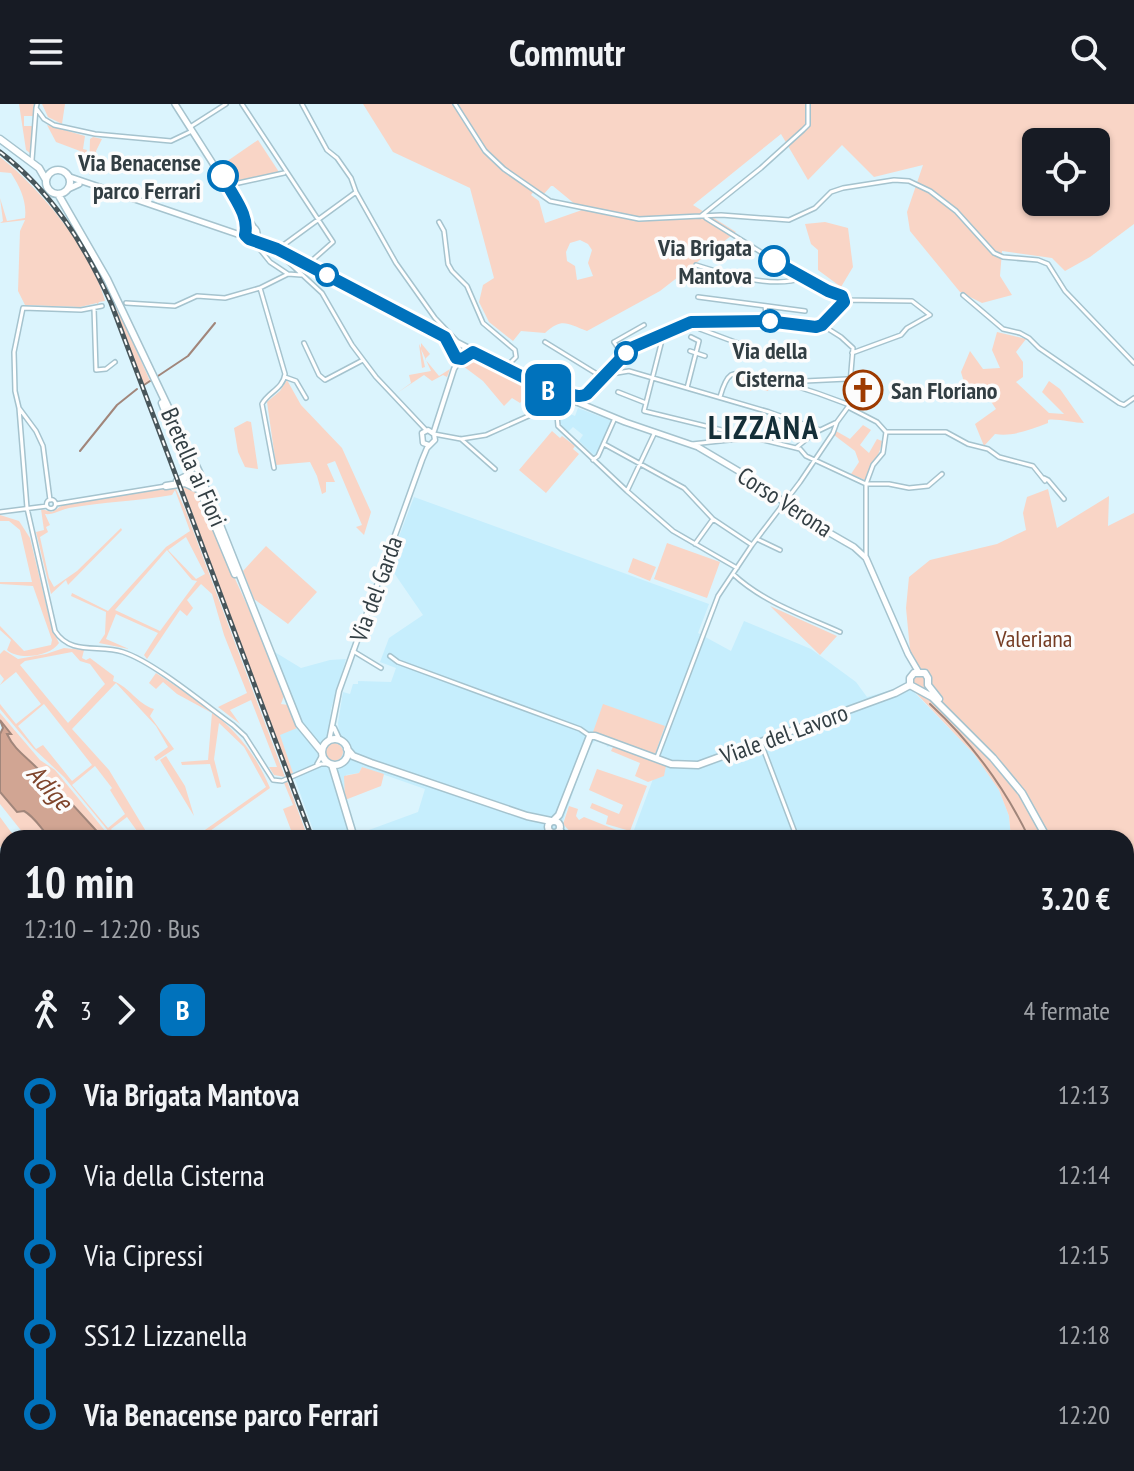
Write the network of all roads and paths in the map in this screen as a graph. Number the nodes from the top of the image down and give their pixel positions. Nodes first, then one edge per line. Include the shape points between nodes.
1 (184, 104) edge
2 (226, 104) edge
3 (242, 104) edge
4 (302, 104) edge
5 (455, 104) edge
6 (808, 104) edge
7 (37, 106) edge
8 (176, 106) edge
9 (191, 129) junction
10 (0, 139) edge
11 (32, 162) junction
12 (39, 168) junction
13 (53, 171) junction
14 (284, 173) junction
15 (70, 177) junction
16 (46, 180) junction
17 (84, 183) junction
18 (228, 189) junction
19 (64, 192) junction
20 (356, 192) junction
21 (697, 218) junction
22 (706, 218) junction
23 (317, 219) junction
24 (439, 222) dead end
25 (253, 230) junction
26 (233, 233) junction
27 (249, 238) junction
28 (267, 244) junction
29 (258, 247) dead end
30 (277, 249) junction
31 (721, 249) dead end
32 (755, 249) junction
33 (282, 256) dead end
34 (308, 265) junction
35 (696, 265) dead end
36 (288, 274) junction
37 (304, 276) junction
38 (802, 278) junction
39 (260, 288) junction
40 (963, 295) dead end
41 (698, 297) dead end
42 (844, 300) junction
43 (126, 303) dead end
44 (102, 306) dead end
45 (765, 306) junction
46 (94, 308) junction
47 (805, 311) dead end
48 (767, 321) junction
49 (691, 322) junction
50 (644, 325) dead end
51 (822, 325) junction
52 (445, 337) junction
53 (691, 337) dead end
54 (662, 340) dead end
55 (545, 342) dead end
56 (304, 343) dead end
57 (459, 344) junction
58 (469, 351) junction
59 (690, 351) dead end
60 (759, 351) dead end
61 (696, 353) junction
62 (852, 353) junction
63 (456, 355) junction
64 (623, 355) junction
65 (705, 356) dead end
66 (363, 360) junction
67 (115, 362) dead end
68 (1134, 363) edge
69 (505, 368) junction
70 (603, 376) junction
71 (153, 377) junction
72 (285, 377) junction
73 (653, 378) junction
74 (849, 379) junction
75 (797, 386) junction
76 (687, 388) junction
77 (618, 392) dead end
78 (555, 393) junction
79 (720, 397) junction
80 (306, 398) dead end
81 (566, 398) junction
82 (1134, 398) edge
83 (646, 403) junction
84 (561, 406) junction
85 (848, 406) junction
86 (19, 408) junction
87 (615, 418) junction
88 (415, 419) junction
89 (837, 422) junction
90 (820, 430) junction
91 (655, 432) junction
92 (886, 432) junction
93 (433, 433) junction
94 (421, 435) junction
95 (753, 437) junction
96 (461, 439) junction
97 (423, 443) junction
98 (604, 444) junction
99 (692, 444) junction
100 (429, 445) junction
101 (790, 447) junction
102 (814, 459) junction
103 (422, 460) junction
104 (593, 460) junction
105 (640, 463) junction
106 (274, 468) dead end
107 (495, 469) dead end
108 (942, 474) dead end
109 (866, 484) junction
110 (166, 486) junction
111 (627, 491) junction
112 (1062, 496) dead end
113 (50, 500) junction
114 (56, 504) junction
115 (784, 504) junction
116 (47, 506) junction
117 (27, 508) junction
118 (0, 512) edge
119 (713, 519) junction
120 (757, 539) junction
121 (695, 544) junction
122 (752, 545) junction
123 (780, 550) dead end
124 (861, 550) junction
125 (737, 568) junction
126 (733, 574) junction
127 (256, 618) junction
128 (840, 632) dead end
129 (353, 651) junction
130 (390, 656) dead end
131 (381, 668) dead end
132 (915, 674) junction
133 (910, 685) junction
134 (928, 685) junction
135 (922, 690) junction
136 (950, 714) junction
137 (334, 718) junction
138 (592, 736) junction
139 (309, 738) junction
140 (340, 741) junction
141 (328, 742) junction
142 (761, 743) junction
143 (347, 749) junction
144 (322, 753) junction
145 (656, 759) junction
146 (361, 761) joint
147 (342, 763) junction
148 (371, 763) junction
149 (330, 765) junction
150 (311, 769) junction
151 (338, 781) junction
152 (556, 825) junction
153 (351, 830) edge
154 (561, 830) edge
155 (794, 830) edge
156 (1043, 830) edge

1 - 8 street
2 - 9 street
3 - 14 street
4 - 20 street
5 - 21 street via 485,151 550,201 639,219
6 - 21 street via 808,125
7 - 9 street via 54,125 95,134 171,141
7 - 11 street
8 - 9 main road
9 - 18 main road
10 - 11 main road
11 - 12 main road
12 - 13 main road
12 - 16 main road
13 - 15 main road
13 - 16 main road
14 - 18 street
14 - 23 street
15 - 17 main road
15 - 19 main road
16 - 19 main road via 51,191
17 - 19 main road
17 - 26 main road
18 - 25 main road
19 - 71 main road, Bretella ai Fiori
20 - 23 street
20 - 57 street via 396,263
21 - 22 street
22 - 32 street
22 - 68 street via 789,220 843,188 909,181 956,211 994,253 1048,264 1065,291
23 - 30 street
23 - 34 street via 333,242
24 - 69 street via 454,275 467,286 483,323 515,350 516,357
25 - 26 main road
25 - 27 main road
25 - 27 main road
25 - 28 main road
26 - 27 main road
27 - 28 main road
28 - 30 main road, Corso Verona
29 - 36 street
30 - 34 main road, Corso Verona
31 - 32 street
32 - 38 street
33 - 37 street
34 - 37 street
34 - 52 main road, Corso Verona
35 - 38 street via 742,278
36 - 37 street
36 - 39 street
37 - 66 street via 322,293
38 - 42 street
39 - 43 street via 225,298 202,295 175,306
39 - 72 street
40 - 82 street via 1003,329 1029,338 1119,403
41 - 45 street
42 - 51 street
42 - 62 street via 912,301 930,316 901,335
44 - 46 street
45 - 47 street
45 - 48 street
46 - 67 street via 96,370
46 - 86 street via 23,308 14,360
48 - 49 street
48 - 51 street
49 - 60 street
49 - 64 street
50 - 64 street via 614,342
51 - 62 street via 851,345
52 - 57 main road, Corso Verona
52 - 63 main road
53 - 61 street via 699,341
54 - 73 street
55 - 70 street
56 - 66 street via 325,380
57 - 58 main road, Corso Verona
57 - 63 main road
58 - 63 main road
58 - 69 main road, Corso Verona
59 - 61 street
61 - 65 street
61 - 76 street
62 - 74 street
63 - 93 street
64 - 70 street
66 - 88 street
69 - 78 main road, Corso Verona
70 - 73 street via 625,371
70 - 78 street via 582,397
71 - 110 main road via 191,469 188,476
71 - 127 main road, Bretella ai Fiori via 199,472
72 - 80 street via 296,381
72 - 106 street via 262,404
73 - 76 street
73 - 83 street
74 - 75 street
74 - 85 street
75 - 79 street via 734,373
75 - 85 street
76 - 79 street
77 - 83 street
78 - 81 main road, Corso Verona
79 - 90 street
81 - 84 street
81 - 87 main road, Corso Verona
83 - 95 street via 644,411
84 - 96 street via 486,435
84 - 104 street via 558,426
85 - 89 street
85 - 92 street
86 - 113 street via 43,446
86 - 117 street
87 - 91 main road, Corso Verona
87 - 98 street
88 - 93 street
88 - 94 street
89 - 90 street
89 - 102 street
90 - 101 street
91 - 99 main road, Corso Verona
91 - 105 street
92 - 109 street via 883,453
92 - 112 street via 946,432 1033,466
93 - 94 street
93 - 96 street
93 - 100 street, Via del Garda
94 - 97 street, Via del Garda
95 - 99 street
95 - 101 street
96 - 107 street
97 - 100 street
97 - 103 street, Via del Garda
98 - 104 street
98 - 105 street
99 - 115 main road, Corso Verona via 769,489
100 - 103 street, Via del Garda
101 - 102 street
102 - 109 street
102 - 115 street
103 - 129 street, Via del Garda
104 - 111 street
105 - 111 street
105 - 119 street via 684,488
108 - 109 street via 928,486
109 - 124 street via 866,541
110 - 114 street
110 - 127 main road via 185,483 200,490
111 - 121 street
113 - 114 street
113 - 116 street
114 - 116 street
115 - 120 street
115 - 124 main road, Corso Verona
116 - 117 street
117 - 118 street
117 - 150 street via 55,631 63,641 78,648 120,651 144,662 233,725 273,780
119 - 121 street
119 - 122 street
120 - 122 street
120 - 123 street
121 - 125 street
122 - 125 street
124 - 132 main road, Corso Verona
125 - 126 street
126 - 128 street via 766,599
126 - 145 street via 705,623
127 - 139 main road, Bretella ai Fiori
129 - 131 street
129 - 137 street, Via del Garda
130 - 138 street
132 - 133 main road
132 - 134 main road via 927,675
133 - 135 main road
133 - 142 main road, Viale del Lavoro
134 - 135 main road
134 - 136 main road
135 - 136 main road
136 - 156 main road via 1014,781
137 - 140 street, Via del Garda
137 - 141 street, Via del Garda
138 - 145 main road, Viale del Lavoro
138 - 152 main road
139 - 141 main road
139 - 144 main road, Bretella ai Fiori
140 - 141 main road
140 - 143 main road, Via del Garda
141 - 144 main road, Via del Garda
142 - 145 main road, Viale del Lavoro via 698,765
142 - 155 street
143 - 147 main road
143 - 148 main road, Via del Garda
144 - 149 main road
144 - 150 street
146 - 147 main road
146 - 148 main road
147 - 149 main road
147 - 151 main road
148 - 152 main road, Via del Garda
149 - 150 street
149 - 151 main road
151 - 153 main road
152 - 154 street

